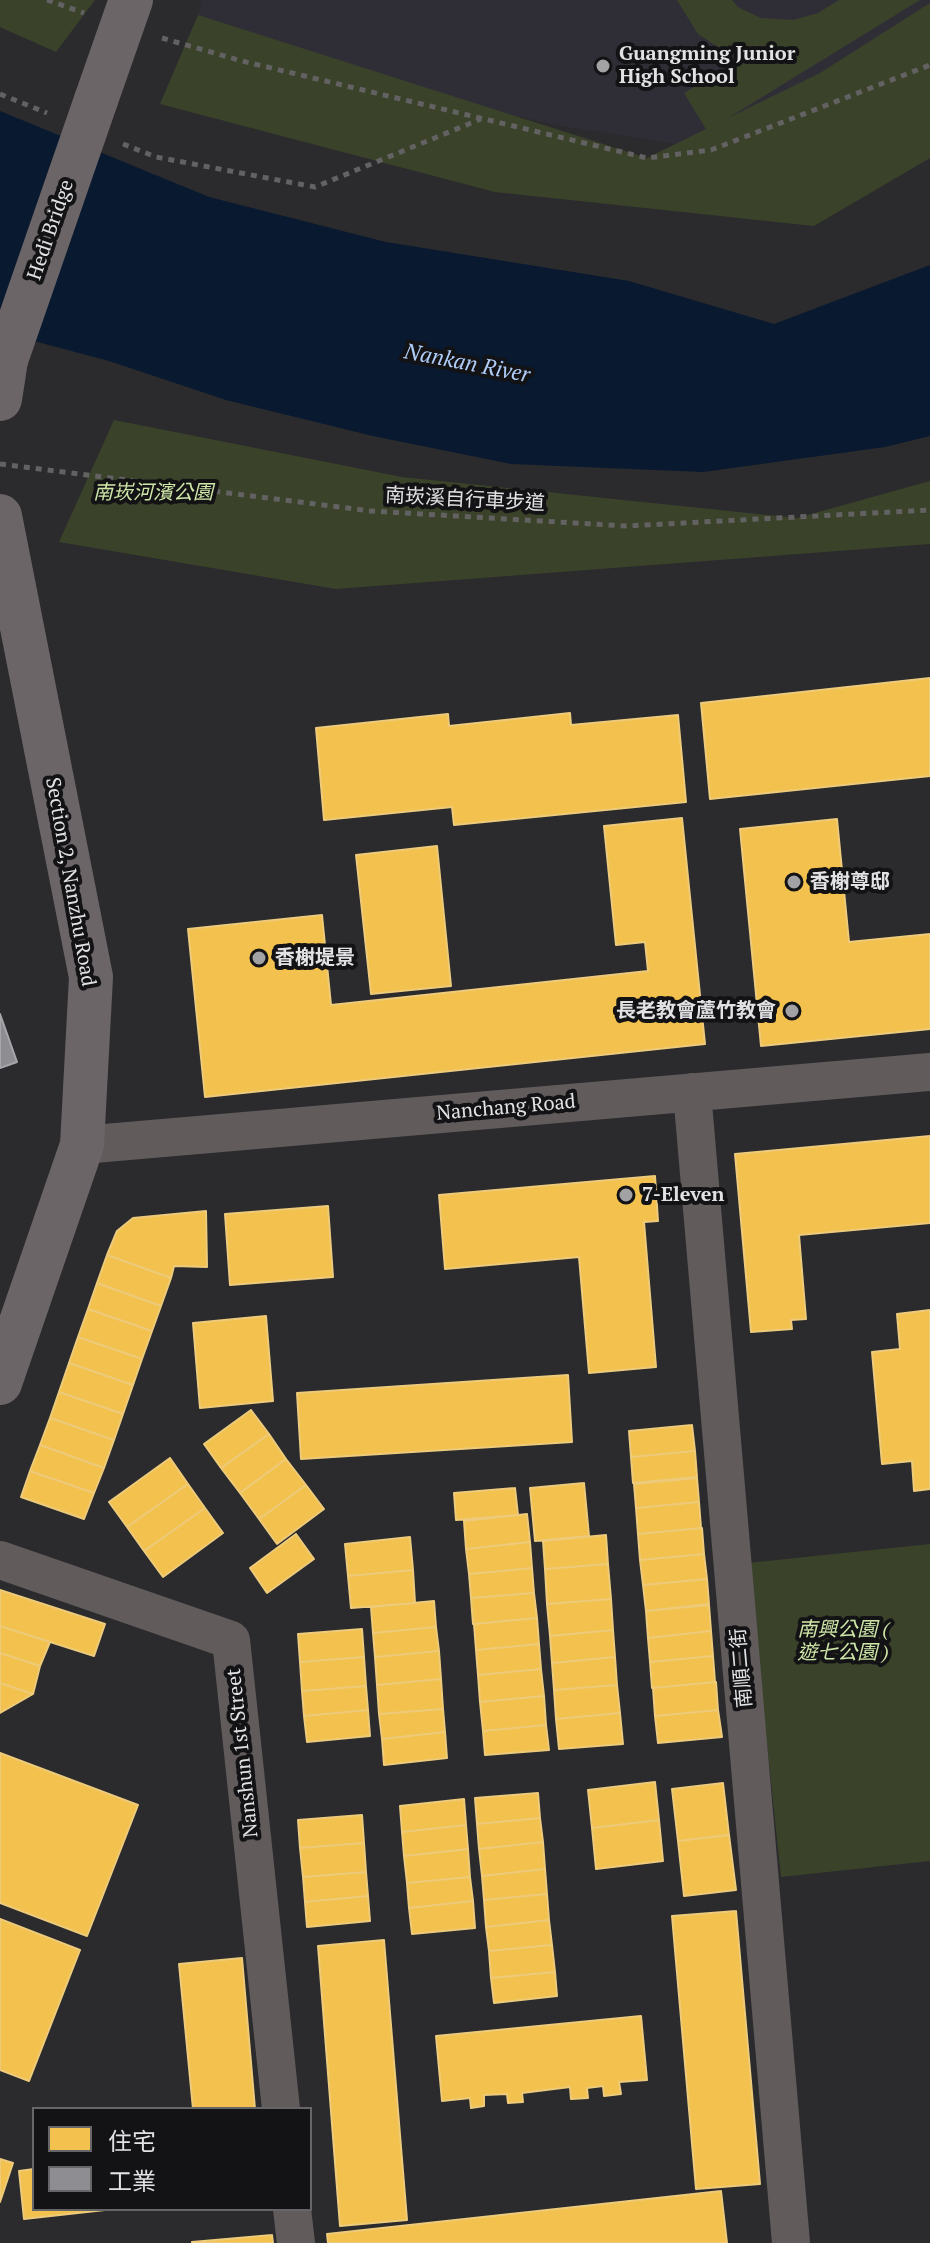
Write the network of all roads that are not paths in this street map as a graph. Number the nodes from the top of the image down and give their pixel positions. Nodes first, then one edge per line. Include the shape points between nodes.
1 (126, 12) edge
2 (3, 379) edge
3 (0, 516) edge
4 (930, 1072) edge
5 (692, 1092) junction
6 (82, 1145) junction
7 (0, 1383) edge
8 (0, 1560) edge
9 (281, 2107) edge
10 (292, 2211) edge
11 (296, 2243) edge
12 (791, 2243) edge

1 - 2 street, Hedi Bridge, bridge
3 - 6 street, Section 2, Nanzhu Road via 91,977
4 - 5 street, Nanchang Road
5 - 6 street, Nanchang Road
5 - 12 street, 南順二街
6 - 7 street, Section 2, Nanzhu Road
8 - 9 street, Nanshun 1st Street via 231,1640
10 - 11 street

